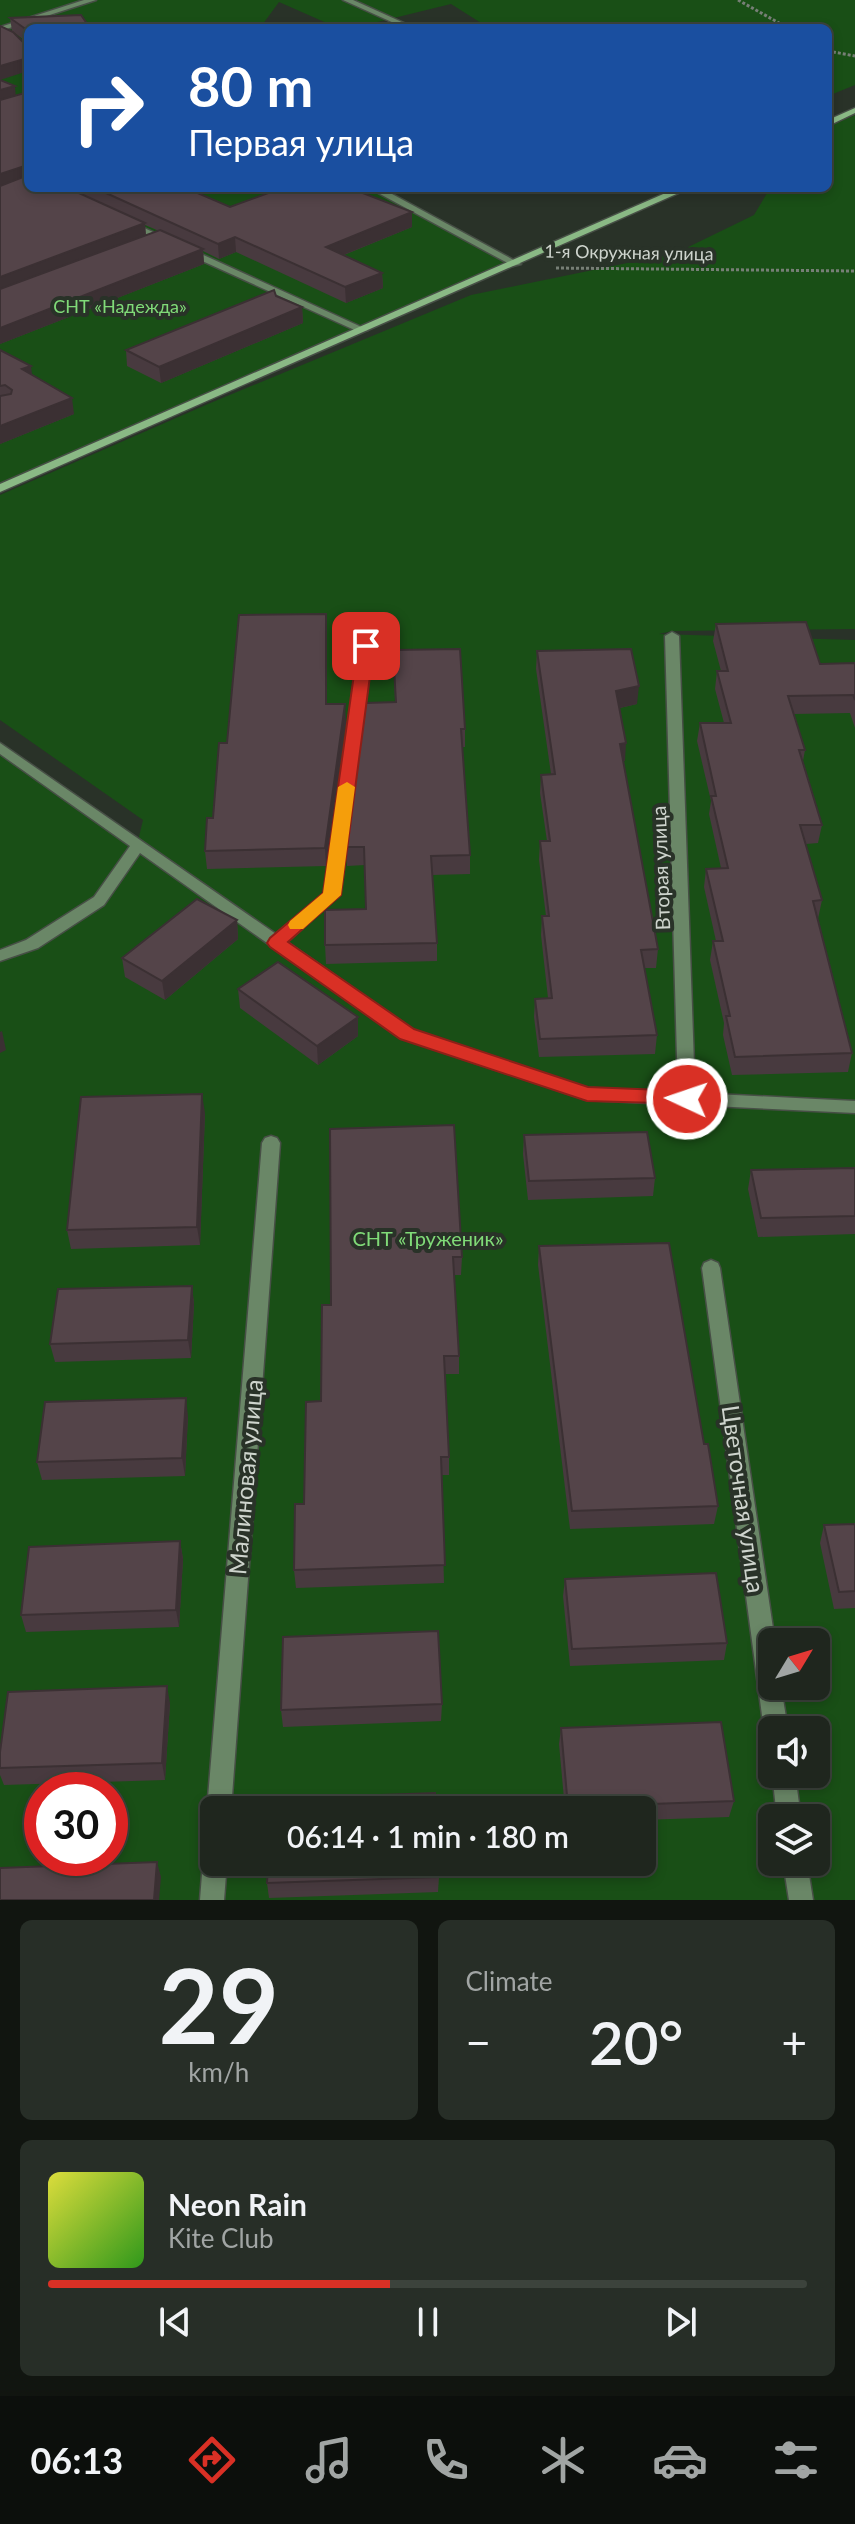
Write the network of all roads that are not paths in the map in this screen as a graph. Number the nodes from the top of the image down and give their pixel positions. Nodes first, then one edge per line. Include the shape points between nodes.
1 (92, 0) edge
2 (347, 0) edge
3 (402, 24) edge
4 (0, 30) edge
5 (10, 36) edge
6 (855, 110) edge
7 (832, 121) edge
8 (381, 192) edge
9 (676, 192) edge
10 (120, 220) edge
11 (161, 239) junction
12 (147, 245) edge
13 (516, 264) junction
14 (363, 330) junction
15 (0, 488) edge
16 (672, 636) dead end
17 (366, 646) dead end
18 (0, 747) edge
19 (137, 846) junction
20 (276, 943) junction
21 (0, 956) edge
22 (687, 1099) junction
23 (855, 1107) edge
24 (271, 1143) dead end
25 (711, 1268) dead end
26 (774, 1716) edge
27 (220, 1796) edge
28 (214, 1876) edge
29 (797, 1876) edge
30 (212, 1900) edge
31 (801, 1900) edge

1 - 4 street
2 - 3 street
4 - 5 street
6 - 7 street
8 - 13 street, 1-я Окружная улица
9 - 13 street
10 - 11 street
11 - 12 street
11 - 14 street
13 - 14 street
14 - 15 street
16 - 22 street, Вторая улица
17 - 20 street via 332,895
18 - 19 street
19 - 20 street
19 - 21 street via 99,901 32,944
20 - 22 street via 407,1034 587,1094
22 - 23 street
24 - 27 street, Малиновая улица
25 - 26 street, Цветочная улица
28 - 30 street
29 - 31 street

